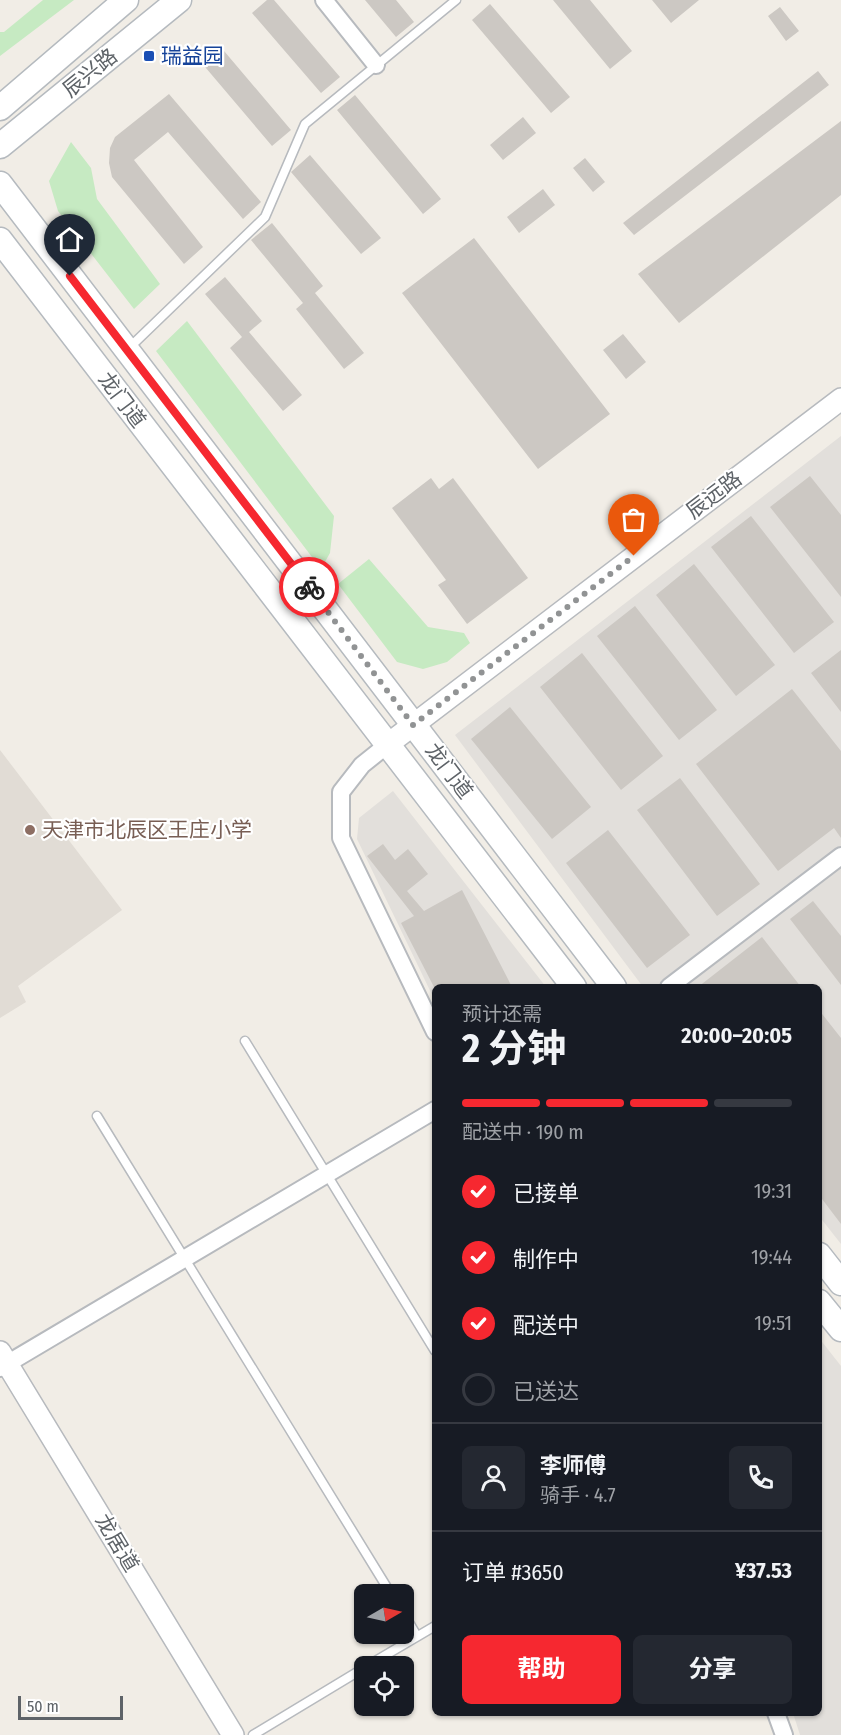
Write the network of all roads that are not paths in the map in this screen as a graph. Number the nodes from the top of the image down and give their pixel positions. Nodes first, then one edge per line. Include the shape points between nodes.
1 (126, 0) edge
2 (179, 0) edge
3 (324, 0) edge
4 (456, 0) edge
5 (376, 65) junction
6 (0, 108) edge
7 (0, 146) edge
8 (0, 184) edge
9 (0, 240) edge
10 (127, 350) junction
11 (840, 403) edge
12 (413, 725) junction
13 (387, 745) junction
14 (841, 856) edge
15 (572, 984) edge
16 (612, 984) edge
17 (673, 984) edge
18 (432, 1026) edge
19 (245, 1041) dead end
20 (432, 1112) edge
21 (97, 1116) dead end
22 (326, 1174) junction
23 (183, 1259) junction
24 (822, 1306) edge
25 (841, 1329) edge
26 (432, 1346) edge
27 (2, 1361) edge
28 (385, 1584) edge
29 (432, 1628) edge
30 (414, 1631) edge
31 (417, 1636) junction
32 (384, 1656) edge
33 (354, 1674) edge
34 (777, 1716) edge
35 (233, 1735) edge
36 (253, 1735) edge
37 (784, 1735) edge

1 - 6 main road, 辰兴路
2 - 7 main road, 辰兴路
3 - 5 street
4 - 5 lane
5 - 10 lane via 305,124 265,217
8 - 10 main road, 龙门道
9 - 13 main road, 龙门道
10 - 12 main road, 龙门道
11 - 12 street, 辰远路
12 - 13 street, 辰远路
12 - 16 main road, 龙门道
13 - 15 main road, 龙门道
13 - 18 street via 362,765 341,792 341,838
14 - 17 street
19 - 22 lane
20 - 22 street
21 - 23 lane
22 - 23 street
22 - 26 lane
23 - 27 street
23 - 28 lane
24 - 25 main road
27 - 35 street, 龙居道
29 - 31 lane
30 - 31 lane
31 - 32 lane
33 - 36 lane
34 - 37 street

